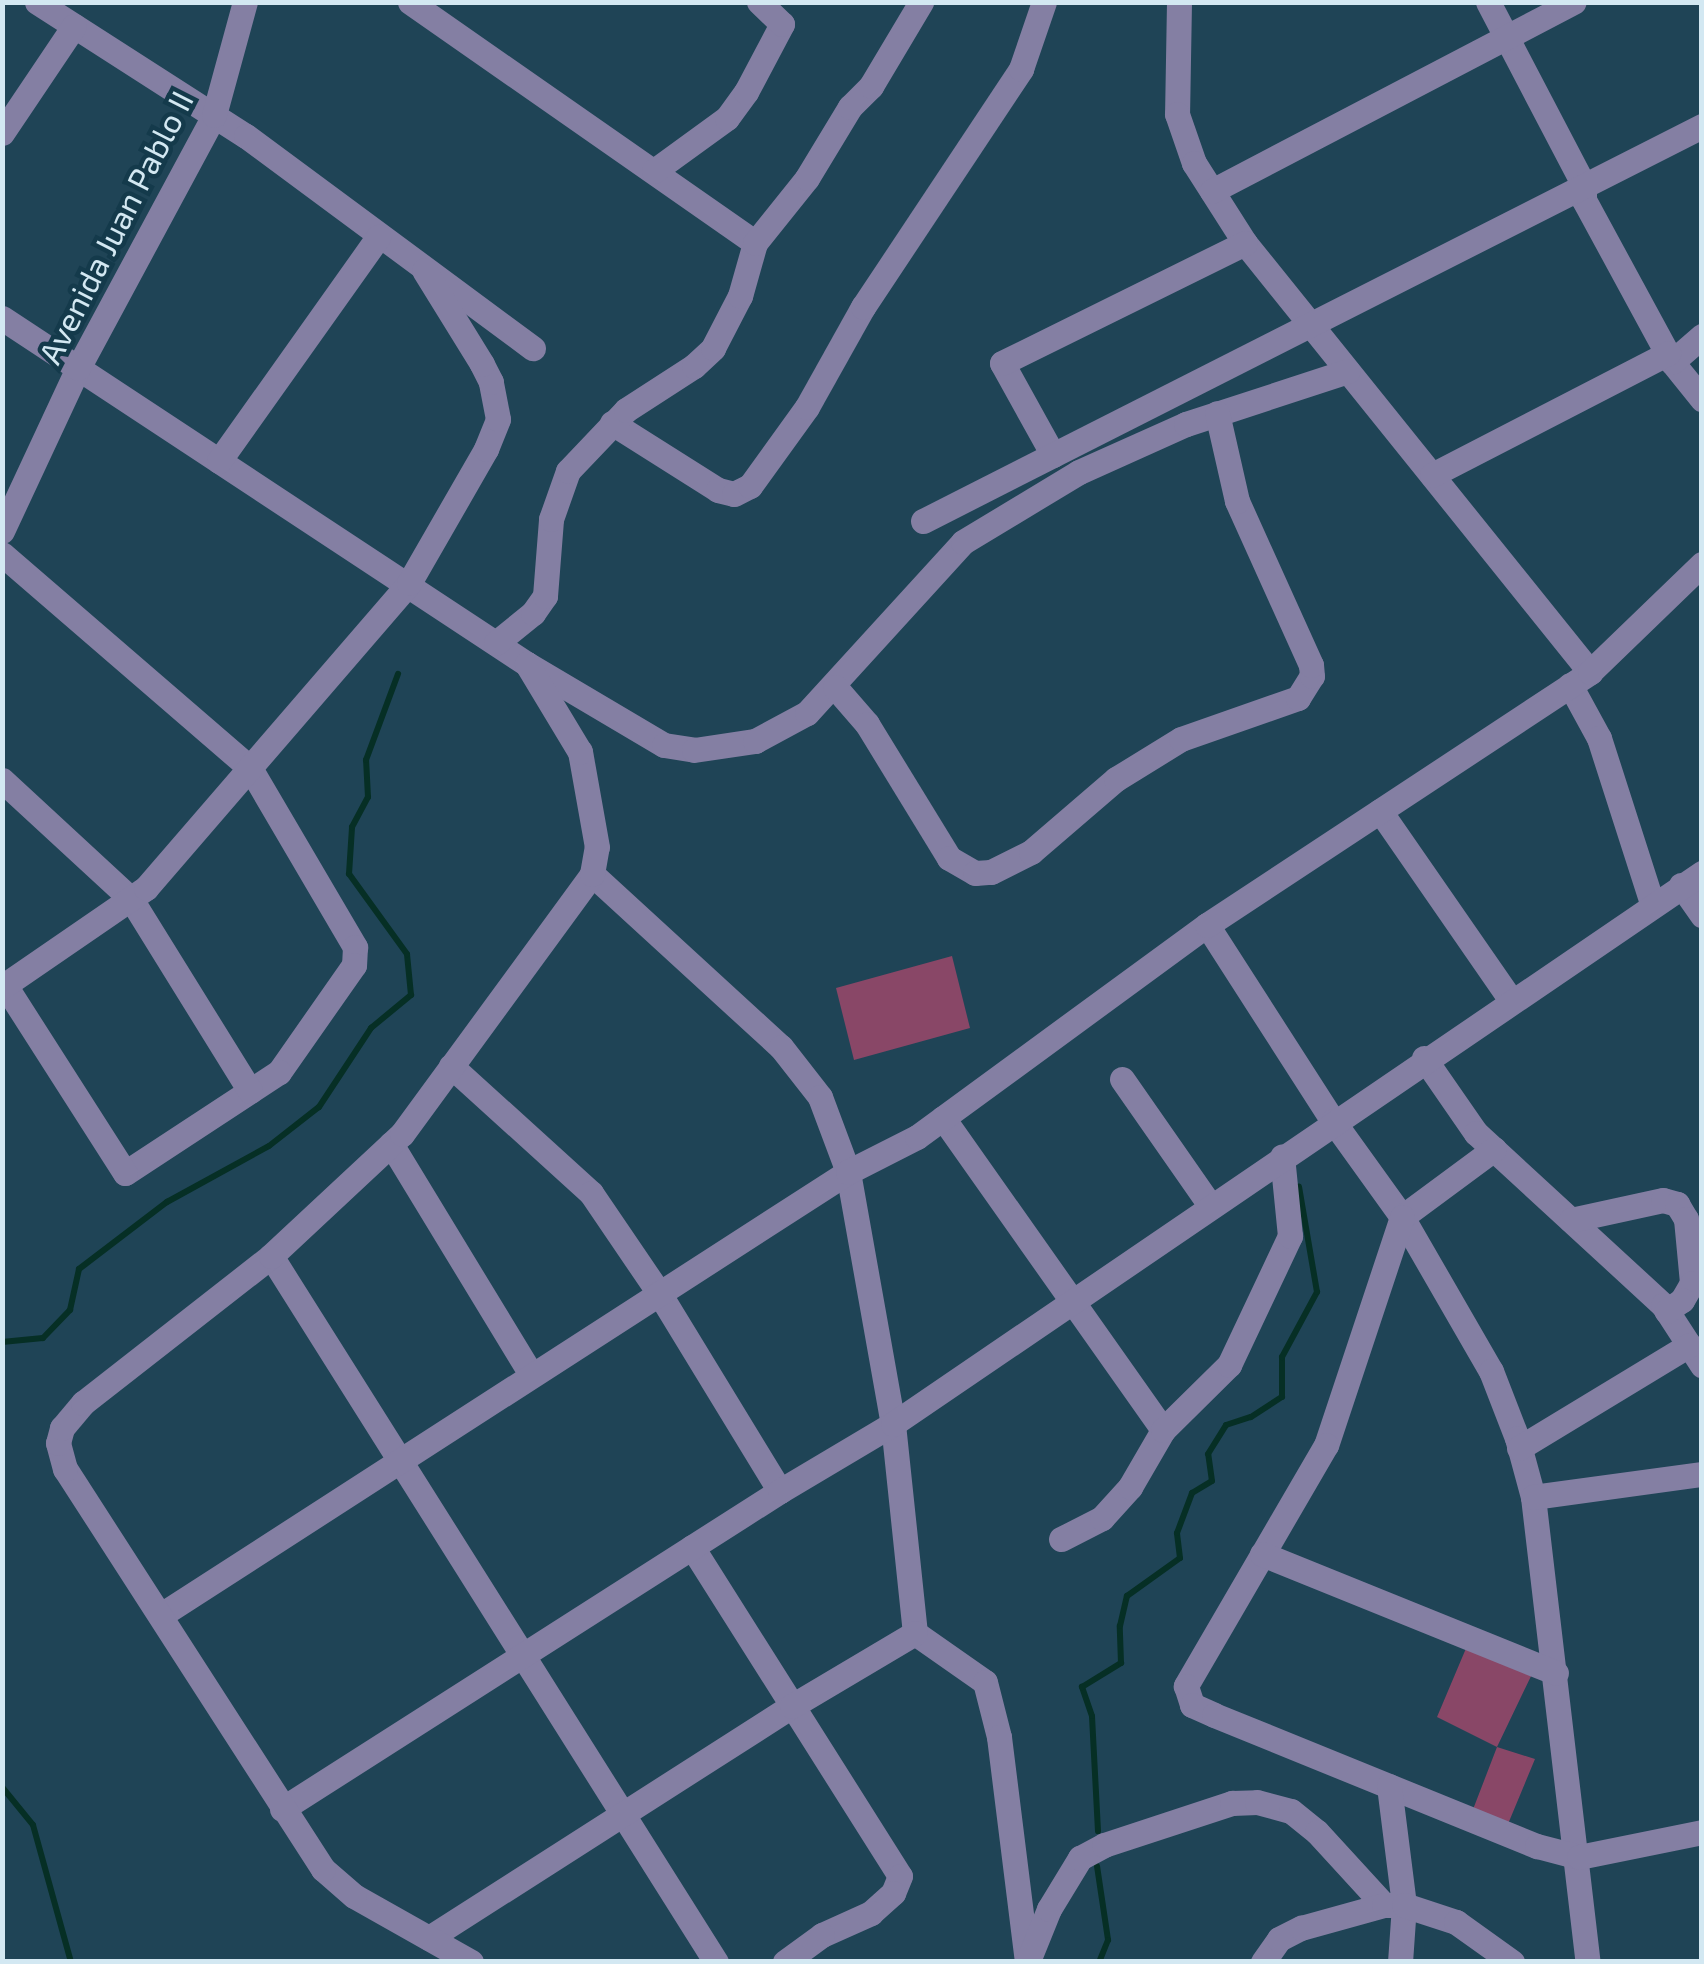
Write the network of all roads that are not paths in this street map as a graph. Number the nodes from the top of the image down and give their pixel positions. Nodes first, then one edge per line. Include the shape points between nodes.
1 (37, 2) edge
2 (246, 2) edge
3 (410, 2) edge
4 (760, 2) edge
5 (921, 2) edge
6 (1044, 2) edge
7 (1488, 2) edge
8 (1574, 2) edge
9 (1180, 3) edge
10 (74, 26) junction
11 (1506, 38) junction
12 (214, 116) junction
13 (1702, 126) edge
14 (2, 133) edge
15 (654, 172) junction
16 (1584, 186) junction
17 (1212, 191) junction
18 (378, 236) junction
19 (756, 243) junction
20 (1245, 243) junction
21 (424, 270) junction
22 (2, 318) edge
23 (1312, 326) junction
24 (1702, 336) edge
25 (533, 348) dead end
26 (1670, 358) junction
27 (78, 368) junction
28 (1348, 371) junction
29 (1702, 399) edge
30 (1217, 413) junction
31 (612, 423) junction
32 (1053, 455) junction
33 (219, 461) junction
34 (1432, 475) junction
35 (923, 522) dead end
36 (2, 531) edge
37 (2, 554) edge
38 (1702, 564) edge
39 (409, 583) junction
40 (496, 642) junction
41 (527, 664) junction
42 (1580, 678) junction
43 (835, 688) junction
44 (250, 768) junction
45 (2, 780) edge
46 (1380, 811) junction
47 (592, 874) junction
48 (1691, 879) edge
49 (131, 899) junction
50 (1652, 903) junction
51 (1702, 915) edge
52 (1208, 925) junction
53 (4, 991) edge
54 (1510, 1000) junction
55 (1424, 1058) junction
56 (451, 1066) junction
57 (1122, 1079) dead end
58 (250, 1090) junction
59 (943, 1118) junction
60 (1333, 1120) junction
61 (392, 1144) junction
62 (1494, 1149) junction
63 (1282, 1156) junction
64 (848, 1172) junction
65 (1210, 1205) junction
66 (1402, 1216) junction
67 (1570, 1220) junction
68 (272, 1256) junction
69 (659, 1293) junction
70 (1074, 1299) junction
71 (1667, 1311) junction
72 (1695, 1355) edge
73 (531, 1374) junction
74 (893, 1424) junction
75 (1163, 1430) junction
76 (1519, 1448) junction
77 (399, 1459) junction
78 (1702, 1474) edge
79 (780, 1491) junction
80 (1533, 1498) junction
81 (1060, 1539) dead end
82 (692, 1547) junction
83 (1262, 1554) junction
84 (161, 1614) junction
85 (915, 1634) junction
86 (524, 1655) junction
87 (1556, 1673) junction
88 (792, 1706) junction
89 (1389, 1786) junction
90 (282, 1810) junction
91 (625, 1815) junction
92 (1702, 1832) edge
93 (1578, 1857) junction
94 (1394, 1905) junction
95 (429, 1938) junction
96 (471, 1962) edge
97 (716, 1962) edge
98 (785, 1962) edge
99 (1028, 1962) edge
100 (1263, 1962) edge
101 (1400, 1962) edge
102 (1512, 1962) edge
103 (1588, 1962) edge

1 - 10 street
2 - 12 street, Avenida Juan Pablo II
3 - 15 street
4 - 15 street via 782,24 746,92 727,118
5 - 19 street via 871,86
6 - 31 street via 1021,69 750,486 734,494 718,490
7 - 11 street
8 - 11 street
9 - 17 street via 1177,114
10 - 12 street
10 - 14 street
11 - 16 street
11 - 17 street
12 - 18 street
12 - 27 street, Avenida Juan Pablo II
13 - 16 street
15 - 19 street
16 - 23 street
16 - 26 street via 1584,200
17 - 20 street
18 - 21 street
18 - 33 street
19 - 31 street via 740,296 713,348
20 - 23 street
20 - 32 street via 1002,364
21 - 25 street
21 - 39 street via 482,364 498,418
22 - 27 street
23 - 28 street
23 - 32 street
24 - 26 street
26 - 29 street
26 - 34 street
27 - 33 street
27 - 36 street, Avenida Juan Pablo II
28 - 30 street
28 - 34 street
30 - 43 street via 1079,472 963,542
30 - 43 street via 1236,501 1312,665 1298,698 1181,740 1116,779 1032,852 975,873 949,858 867,724
31 - 40 street via 578,458 556,495 545,596
32 - 35 street
33 - 39 street
34 - 42 street
37 - 44 street
38 - 42 street
39 - 40 street
39 - 44 street
40 - 41 street
41 - 43 street via 622,723 694,750 724,749 784,728
41 - 47 street via 580,752 597,847
42 - 46 street
42 - 50 street
44 - 49 street
44 - 58 street via 354,946 354,965 297,1050 279,1072
45 - 49 street
46 - 52 street
46 - 54 street
47 - 56 street
47 - 64 street via 781,1047 820,1097
48 - 50 street
48 - 51 street
49 - 53 street
49 - 58 street
50 - 54 street
52 - 59 street
52 - 60 street
53 - 58 street via 125,1174
54 - 55 street
55 - 60 street
55 - 62 street
56 - 61 street
56 - 69 street via 591,1194
57 - 65 street
59 - 64 street
59 - 70 street
60 - 63 street
60 - 66 street
61 - 68 street
61 - 73 street
62 - 66 street
62 - 67 street
63 - 65 street
63 - 75 street via 1290,1236 1229,1365
64 - 69 street
64 - 74 street
65 - 70 street
66 - 76 street via 1491,1371
66 - 83 street via 1326,1445
67 - 71 street
67 - 71 street via 1663,1200 1677,1204 1686,1218 1692,1283
68 - 77 street
68 - 84 street via 83,1403 62,1428 58,1443 66,1469
69 - 73 street
69 - 79 street
70 - 74 street
70 - 75 street
71 - 72 street
72 - 76 street
73 - 77 street
74 - 79 street
74 - 85 street
75 - 81 street via 1130,1487 1102,1518
76 - 80 street
77 - 84 street
77 - 86 street
78 - 80 street
79 - 82 street
80 - 87 street
82 - 86 street
82 - 88 street
83 - 87 street
83 - 89 street via 1186,1686 1192,1704
84 - 90 street
85 - 88 street
85 - 99 street via 985,1682 999,1737
86 - 90 street
86 - 91 street
87 - 93 street
88 - 91 street
88 - 98 street via 900,1876 871,1913 822,1935
89 - 93 street
89 - 94 street
90 - 95 street via 324,1868 354,1896
91 - 95 street
91 - 97 street
92 - 93 street
93 - 103 street
94 - 99 street via 1291,1812 1232,1803 1080,1858
94 - 100 street via 1301,1928 1279,1940
94 - 101 street
94 - 102 street via 1456,1922
95 - 96 street

